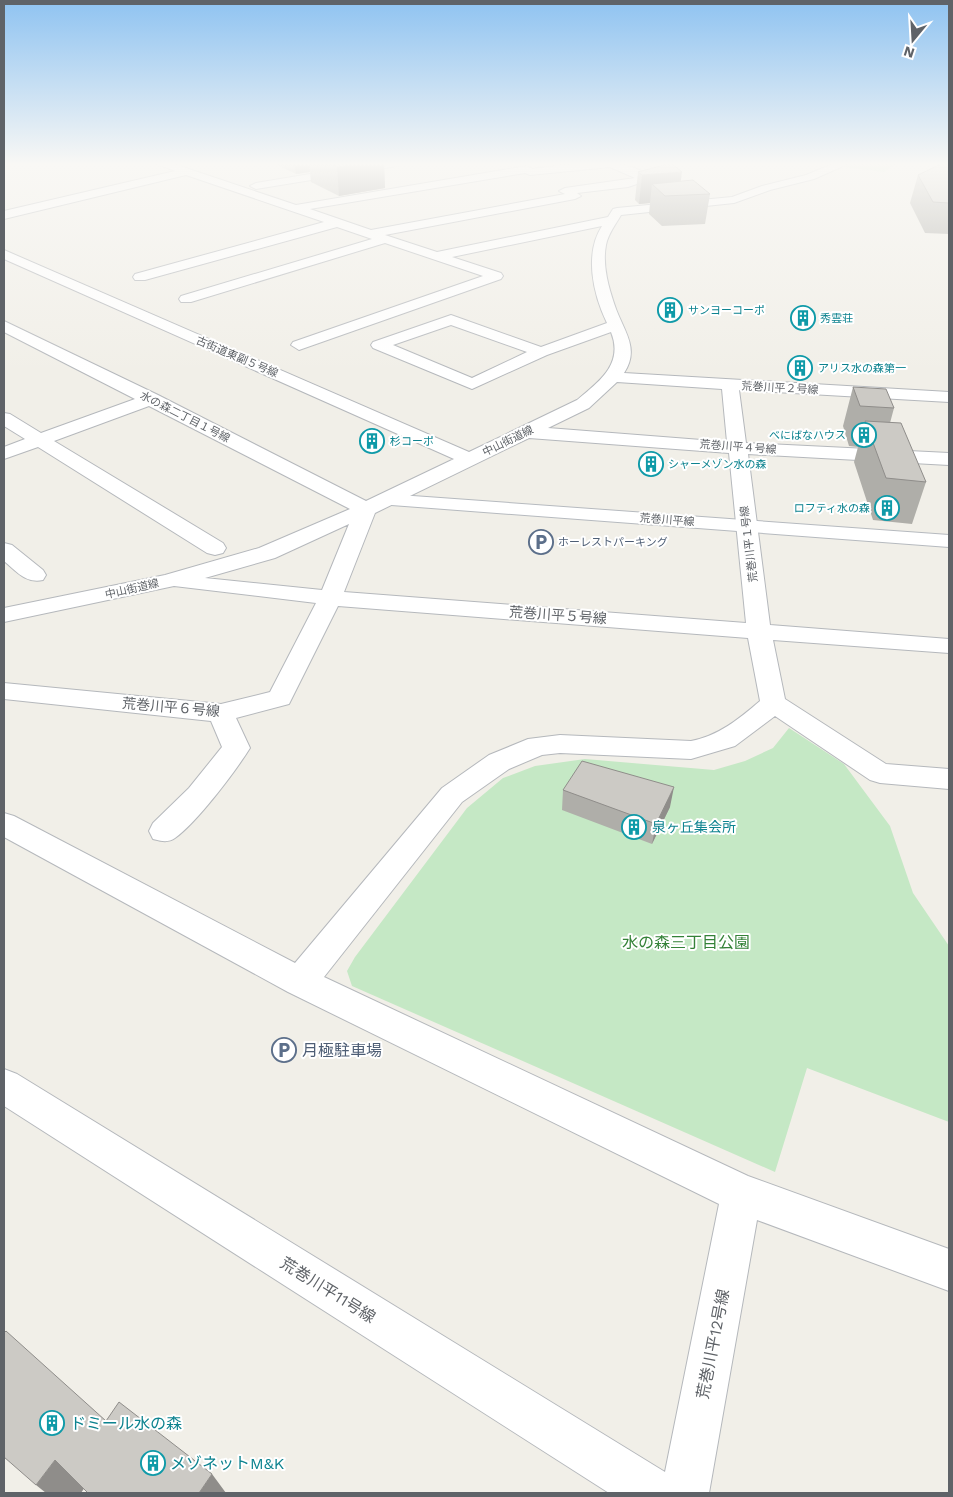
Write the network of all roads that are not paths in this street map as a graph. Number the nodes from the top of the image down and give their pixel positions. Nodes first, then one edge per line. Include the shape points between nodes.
1 (300, 233) edge
2 (366, 233) edge
3 (374, 233) edge
4 (530, 233) edge
5 (604, 233) edge
6 (369, 234) junction
7 (385, 239) junction
8 (4, 254) edge
9 (436, 256) junction
10 (140, 277) dead end
11 (186, 299) dead end
12 (616, 325) junction
13 (4, 326) edge
14 (299, 345) dead end
15 (541, 352) junction
16 (610, 377) junction
17 (730, 385) junction
18 (949, 397) edge
19 (152, 399) junction
20 (4, 418) edge
21 (526, 432) junction
22 (40, 440) junction
23 (737, 448) junction
24 (4, 453) edge
25 (470, 459) junction
26 (949, 459) edge
27 (376, 504) junction
28 (747, 526) junction
29 (949, 541) edge
30 (215, 548) dead end
31 (4, 550) edge
32 (35, 575) dead end
33 (168, 581) junction
34 (330, 598) junction
35 (4, 615) edge
36 (760, 631) junction
37 (949, 646) edge
38 (4, 691) edge
39 (773, 702) junction
40 (221, 713) junction
41 (949, 779) edge
42 (4, 824) edge
43 (164, 831) dead end
44 (300, 982) junction
45 (4, 1086) edge
46 (741, 1194) junction
47 (949, 1270) edge
48 (653, 1493) edge
49 (685, 1493) edge

1 - 10 street
2 - 6 street
3 - 6 street
4 - 9 street
5 - 12 street, 中山街道線 via 598,248 598,269
6 - 7 street
7 - 9 street
7 - 11 street
8 - 25 street, 古街道東副５号線
9 - 14 street via 496,276
12 - 15 street
12 - 16 street, 中山街道線 via 625,345 622,364
13 - 19 street, 水の森二丁目１号線
15 - 15 street via 472,384 379,345 451,320
16 - 17 street, 荒巻川平２号線
16 - 21 street, 中山街道線 via 583,404
17 - 18 street, 荒巻川平２号線
17 - 23 street, 荒巻川平１号線
19 - 22 street
19 - 27 street, 水の森二丁目１号線
20 - 22 street
21 - 23 street, 荒巻川平４号線
21 - 25 street, 中山街道線
22 - 24 street
22 - 30 street
23 - 26 street, 荒巻川平４号線
23 - 28 street, 荒巻川平１号線
25 - 27 street, 中山街道線
27 - 28 street, 荒巻川平線
27 - 33 street, 中山街道線 via 266,553
27 - 34 street, 荒巻川平６号線
28 - 29 street, 荒巻川平線
28 - 36 street, 荒巻川平１号線
31 - 32 street
33 - 34 street, 荒巻川平５号線
33 - 35 street, 中山街道線
34 - 36 street, 荒巻川平５号線
34 - 40 street, 荒巻川平６号線 via 280,698
36 - 37 street, 荒巻川平５号線
36 - 39 street, 荒巻川平１号線
38 - 40 street, 荒巻川平６号線
39 - 41 street via 880,774
39 - 44 street via 736,735 706,747 691,750 560,744 538,746 499,762 452,795
40 - 43 street via 236,748 199,795
42 - 44 street
44 - 46 street
45 - 48 street, 荒巻川平11号線
46 - 47 street
46 - 49 street, 荒巻川平12号線

